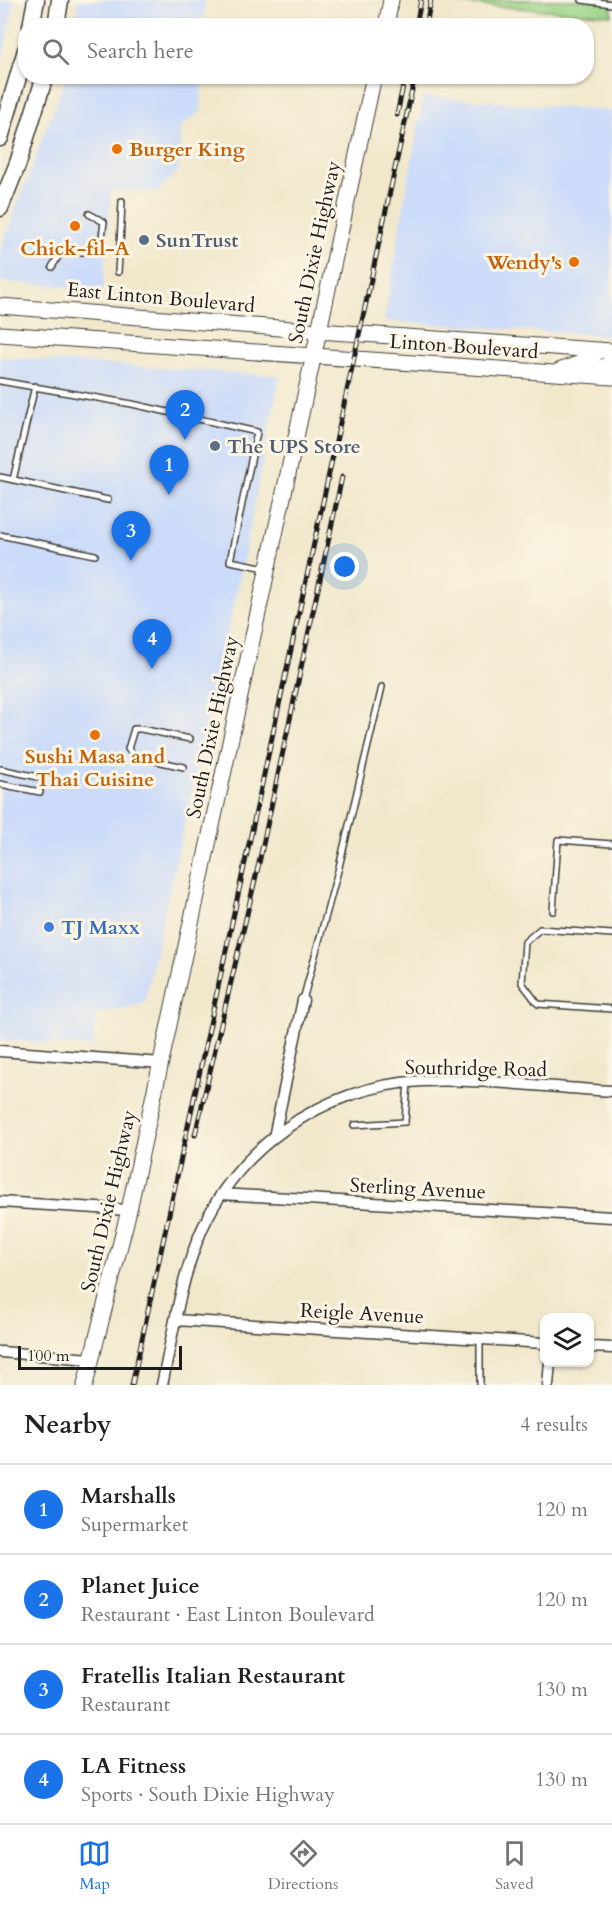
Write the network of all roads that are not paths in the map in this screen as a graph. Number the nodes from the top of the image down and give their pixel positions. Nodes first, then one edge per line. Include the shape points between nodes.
1 (36, 0) edge
2 (60, 0) edge
3 (391, 0) edge
4 (572, 0) edge
5 (582, 0) edge
6 (612, 4) edge
7 (33, 18) edge
8 (57, 18) edge
9 (388, 18) edge
10 (18, 77) edge
11 (43, 84) edge
12 (372, 84) edge
13 (0, 138) edge
14 (122, 201) dead end
15 (0, 208) edge
16 (89, 214) dead end
17 (120, 245) dead end
18 (119, 256) dead end
19 (52, 267) dead end
20 (118, 272) dead end
21 (0, 306) edge
22 (167, 320) junction
23 (318, 331) junction
24 (0, 334) edge
25 (139, 343) junction
26 (606, 350) edge
27 (313, 356) junction
28 (612, 362) edge
29 (553, 373) junction
30 (588, 375) junction
31 (612, 377) edge
32 (0, 381) edge
33 (34, 386) junction
34 (0, 477) edge
35 (13, 480) junction
36 (108, 500) dead end
37 (0, 536) edge
38 (95, 555) dead end
39 (268, 568) junction
40 (382, 687) dead end
41 (190, 738) dead end
42 (184, 767) dead end
43 (0, 769) edge
44 (43, 778) dead end
45 (0, 784) edge
46 (40, 792) dead end
47 (612, 843) edge
48 (553, 911) dead end
49 (612, 934) edge
50 (303, 1000) joint
51 (612, 1009) edge
52 (0, 1051) edge
53 (162, 1063) junction
54 (408, 1082) junction
55 (612, 1091) edge
56 (354, 1125) dead end
57 (274, 1137) junction
58 (221, 1194) junction
59 (0, 1202) edge
60 (129, 1210) junction
61 (612, 1217) edge
62 (176, 1320) junction
63 (480, 1339) junction
64 (540, 1343) edge
65 (594, 1347) edge
66 (612, 1348) edge
67 (0, 1352) edge
68 (92, 1359) junction
69 (550, 1367) edge
70 (86, 1385) edge
71 (162, 1385) edge
72 (480, 1385) edge
73 (548, 1385) edge

1 - 7 main road
2 - 8 main road
3 - 9 street
4 - 5 lane
5 - 6 lane
10 - 13 main road
11 - 15 main road
12 - 23 street, South Dixie Highway
14 - 17 lane
16 - 19 lane via 104,222 100,252 62,252
18 - 20 lane
21 - 22 street, East Linton Boulevard
22 - 23 street, East Linton Boulevard
22 - 25 street via 160,330
23 - 26 street, Linton Boulevard
23 - 27 street, South Dixie Highway
24 - 25 street
25 - 27 street
26 - 29 street
27 - 29 street, Linton Boulevard
27 - 39 street, South Dixie Highway
28 - 30 street
29 - 30 street, Linton Boulevard
30 - 31 street, Linton Boulevard
32 - 33 lane
33 - 35 lane
33 - 39 lane via 258,432 230,561
34 - 35 lane
35 - 36 lane
37 - 38 lane
39 - 53 street, South Dixie Highway
40 - 50 lane
41 - 42 lane via 141,729 134,729 131,734 130,753
43 - 44 lane
45 - 46 lane
47 - 48 lane via 558,840
49 - 51 lane via 540,929 525,942 522,983 538,1004
50 - 57 street
52 - 53 street
53 - 60 street, South Dixie Highway
54 - 55 street, Southridge Road
54 - 56 lane via 405,1122
54 - 57 street, Southridge Road via 340,1098
57 - 58 street, Southridge Road
58 - 61 street, Sterling Avenue
58 - 62 street, Southridge Road via 196,1245
59 - 60 street
60 - 68 street, South Dixie Highway
62 - 63 street, Reigle Avenue
62 - 71 street, Southridge Road
63 - 64 street, Reigle Avenue
63 - 72 lane
65 - 66 street
67 - 68 street
68 - 70 street, South Dixie Highway
69 - 73 street

